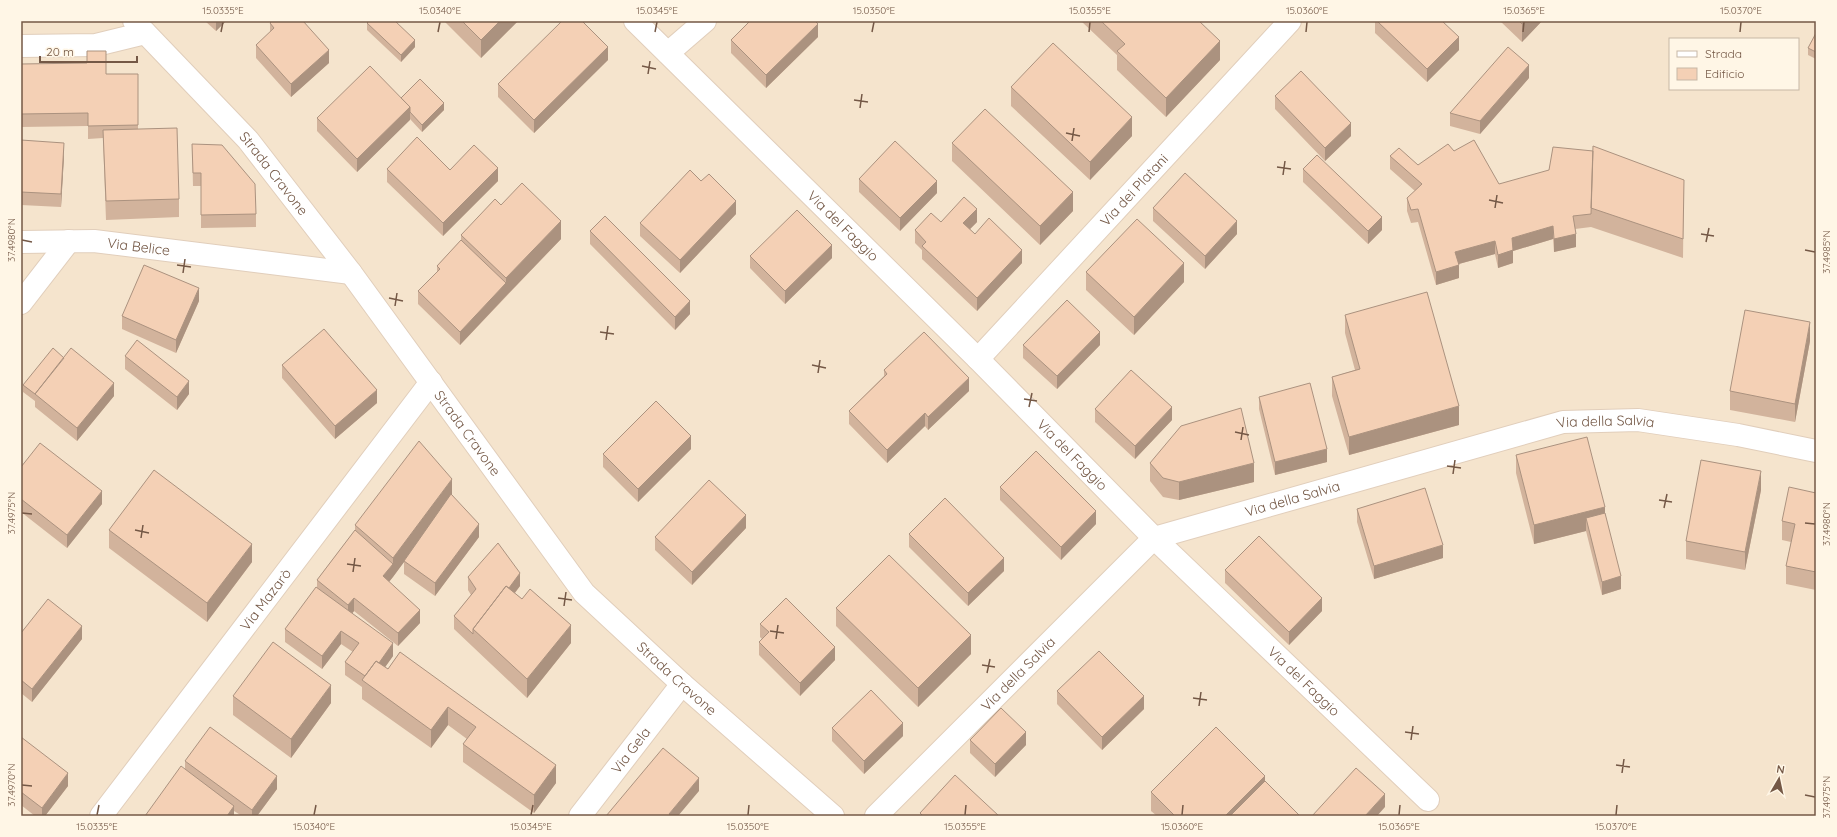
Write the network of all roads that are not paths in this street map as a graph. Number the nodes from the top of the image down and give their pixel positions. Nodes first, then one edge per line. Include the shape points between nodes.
1 (635, 21) edge
2 (705, 21) edge
3 (1290, 21) edge
4 (140, 27) edge
5 (21, 46) edge
6 (668, 53) junction
7 (69, 241) junction
8 (21, 242) edge
9 (351, 273) junction
10 (21, 304) edge
11 (978, 359) junction
12 (431, 382) junction
13 (1816, 450) edge
14 (1154, 538) junction
15 (682, 684) junction
16 (1428, 800) dead end
17 (101, 816) edge
18 (580, 816) edge
19 (832, 816) edge
20 (876, 816) edge

1 - 6 street, Via del Faggio
2 - 6 street
3 - 11 street, Via dei Platani
4 - 5 street via 96,45
4 - 9 street, Strada Cravone via 248,140
6 - 11 street, Via del Faggio
7 - 8 street, Via Belice
7 - 9 street, Via Belice via 94,241
7 - 10 street
9 - 12 street, Strada Cravone
11 - 14 street, Via del Faggio
12 - 15 street, Strada Cravone via 584,594
12 - 17 street, Via Mazarò
13 - 14 street, Via della Salvia via 1638,420 1563,422
14 - 16 street, Via del Faggio
14 - 20 street, Via della Salvia
15 - 18 street, Via Gela
15 - 19 street, Strada Cravone

